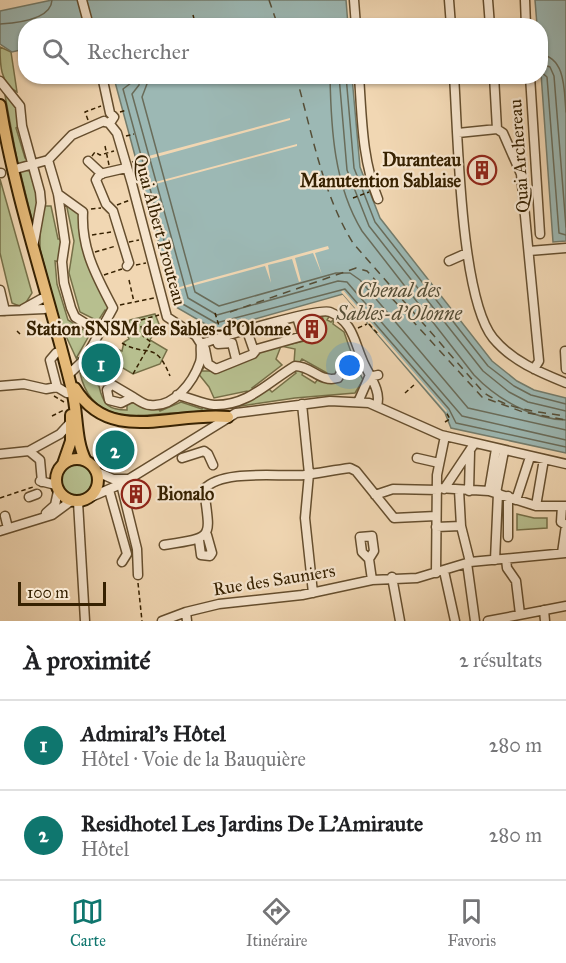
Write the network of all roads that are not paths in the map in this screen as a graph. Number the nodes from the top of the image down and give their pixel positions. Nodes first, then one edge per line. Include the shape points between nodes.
1 (82, 0) edge
2 (354, 0) edge
3 (448, 0) edge
4 (488, 0) edge
5 (525, 0) edge
6 (87, 18) edge
7 (355, 18) edge
8 (450, 18) edge
9 (489, 18) edge
10 (526, 18) edge
11 (0, 81) edge
12 (105, 84) edge
13 (360, 84) edge
14 (455, 84) edge
15 (494, 84) edge
16 (531, 84) edge
17 (0, 105) edge
18 (110, 115) junction
19 (497, 129) junction
20 (458, 132) junction
21 (0, 145) edge
22 (48, 160) junction
23 (88, 162) road end
24 (33, 164) junction
25 (129, 165) junction
26 (19, 168) dead end
27 (107, 172) junction
28 (58, 194) junction
29 (378, 199) dead end
30 (540, 234) dead end
31 (566, 248) edge
32 (529, 251) junction
33 (34, 252) junction
34 (467, 253) junction
35 (448, 261) dead end
36 (126, 267) road end
37 (0, 290) edge
38 (43, 304) junction
39 (2, 311) edge
40 (297, 317) junction
41 (283, 320) junction
42 (247, 331) junction
43 (99, 332) junction
44 (218, 336) junction
45 (288, 340) junction
46 (203, 343) junction
47 (254, 351) junction
48 (565, 351) edge
49 (56, 353) junction
50 (360, 356) junction
51 (85, 359) junction
52 (236, 359) junction
53 (534, 369) junction
54 (373, 376) junction
55 (69, 377) junction
56 (565, 377) edge
57 (111, 384) junction
58 (0, 386) edge
59 (57, 387) junction
60 (67, 393) junction
61 (177, 396) junction
62 (133, 397) junction
63 (359, 400) junction
64 (302, 404) junction
65 (377, 405) junction
66 (228, 417) junction
67 (71, 422) junction
68 (201, 434) junction
69 (445, 436) junction
70 (472, 448) junction
71 (500, 450) junction
72 (29, 451) junction
73 (204, 452) junction
74 (0, 454) edge
75 (530, 457) junction
76 (182, 458) dead end
77 (417, 458) dead end
78 (544, 459) junction
79 (87, 461) junction
80 (439, 463) junction
81 (63, 464) junction
82 (566, 464) edge
83 (213, 465) dead end
84 (97, 472) junction
85 (309, 474) junction
86 (124, 481) junction
87 (49, 484) junction
88 (440, 489) junction
89 (109, 490) junction
90 (459, 490) junction
91 (469, 491) junction
92 (494, 493) junction
93 (36, 495) dead end
94 (375, 495) junction
95 (91, 496) junction
96 (512, 498) junction
97 (74, 501) junction
98 (536, 506) junction
99 (564, 506) edge
100 (5, 516) dead end
101 (436, 516) junction
102 (41, 517) junction
103 (461, 526) junction
104 (436, 527) junction
105 (4, 530) edge
106 (508, 537) dead end
107 (164, 545) dead end
108 (564, 553) edge
109 (369, 559) dead end
110 (506, 559) junction
111 (495, 560) junction
112 (122, 562) dead end
113 (469, 562) junction
114 (440, 572) junction
115 (138, 575) road end
116 (392, 577) junction
117 (372, 580) junction
118 (313, 593) junction
119 (566, 606) edge
120 (544, 610) junction
121 (520, 614) junction
122 (186, 616) edge
123 (493, 620) edge
124 (85, 621) edge
125 (162, 621) edge
126 (400, 621) edge
127 (455, 621) edge
128 (475, 621) edge
129 (545, 621) edge

1 - 6 street
2 - 7 street
3 - 8 street
4 - 9 street
5 - 10 street
11 - 24 street via 20,106
12 - 18 street, Quai Albert Prouteau
13 - 29 street via 365,154 369,179
14 - 20 street
15 - 19 street, Quai Archereau
16 - 30 street, Quai Archereau
17 - 33 main road
18 - 22 street via 72,135
18 - 25 street, Quai Albert Prouteau
19 - 20 street
19 - 32 street, Quai Archereau via 503,133 521,174
20 - 34 street
21 - 38 main road
22 - 24 street
22 - 28 street
23 - 27 street
24 - 26 street
24 - 33 street via 41,199
25 - 27 street
25 - 46 street, Quai Albert Prouteau via 166,313 170,321
27 - 36 street via 96,182 110,207 129,262
28 - 43 street via 65,242 64,283 73,313
28 - 43 street via 83,212 88,254 113,308
31 - 32 street
32 - 53 street, Quai Archereau via 539,360
33 - 55 main road
34 - 35 street
34 - 53 street via 485,325 508,353
37 - 39 street
38 - 39 street via 20,311
38 - 49 main road
40 - 41 street
40 - 45 street via 303,336
40 - 50 street via 328,311 352,330
41 - 42 street
41 - 45 street
42 - 44 street
42 - 47 street
43 - 51 street
44 - 46 street
44 - 52 street via 218,344 232,343
45 - 47 street
46 - 52 street via 212,369
46 - 61 street via 201,361 193,378
47 - 52 street
48 - 56 street
49 - 59 street via 50,360
49 - 60 main road
50 - 54 street
50 - 61 street via 347,362 338,378 326,380 295,366 253,396 230,403 212,405
51 - 55 street
51 - 57 street via 89,370
53 - 56 street
54 - 63 street
54 - 65 street
55 - 66 main road via 92,410 116,421
55 - 79 main road via 81,449
57 - 62 street
57 - 62 street via 107,394 113,403
58 - 59 street
59 - 60 street
60 - 67 main road
61 - 62 street via 148,405
63 - 64 street
63 - 65 street
64 - 66 street via 249,410
64 - 85 street
65 - 69 street
66 - 68 street
67 - 72 street via 60,434
67 - 81 main road via 70,445
68 - 73 street
68 - 86 street
69 - 70 street
69 - 80 street
70 - 71 street
70 - 88 street
70 - 91 street
71 - 75 street
71 - 92 street
72 - 74 street
72 - 87 street via 40,460
73 - 76 street
73 - 83 street
75 - 78 street
75 - 96 street
77 - 80 street
78 - 82 street
78 - 98 street
79 - 81 main road via 76,459
79 - 84 main road
80 - 88 street
81 - 87 main road
84 - 86 street
84 - 95 main road via 97,488
85 - 94 street via 350,468
85 - 107 street via 233,476 208,485 204,489 209,528 203,538
85 - 118 street via 305,518
86 - 89 street
86 - 115 street
87 - 93 street
87 - 97 main road
87 - 102 street via 55,505
88 - 90 street
88 - 94 street via 393,489
88 - 101 street
89 - 95 street
89 - 112 street via 127,554
90 - 91 street
90 - 103 street
91 - 92 street
92 - 96 street
92 - 111 street
94 - 101 street via 394,518
95 - 97 main road
96 - 98 street
96 - 106 street
97 - 102 street
97 - 124 street
98 - 99 street
99 - 108 street
100 - 105 street
101 - 104 street
102 - 105 street
103 - 104 street
103 - 113 street
104 - 114 street
108 - 110 street, Rue des Sauniers
109 - 117 street
110 - 111 street, Rue des Sauniers
110 - 121 street via 516,581
111 - 113 street, Rue des Sauniers
113 - 114 street, Rue des Sauniers
113 - 128 street
114 - 116 street, Rue des Sauniers via 417,578
114 - 127 street
116 - 117 street, Rue des Sauniers
116 - 126 street
117 - 118 street, Rue des Sauniers
118 - 122 street, Rue des Sauniers via 219,604
119 - 120 street
120 - 121 street
120 - 129 street
121 - 123 street
122 - 125 street, Rue des Sauniers

